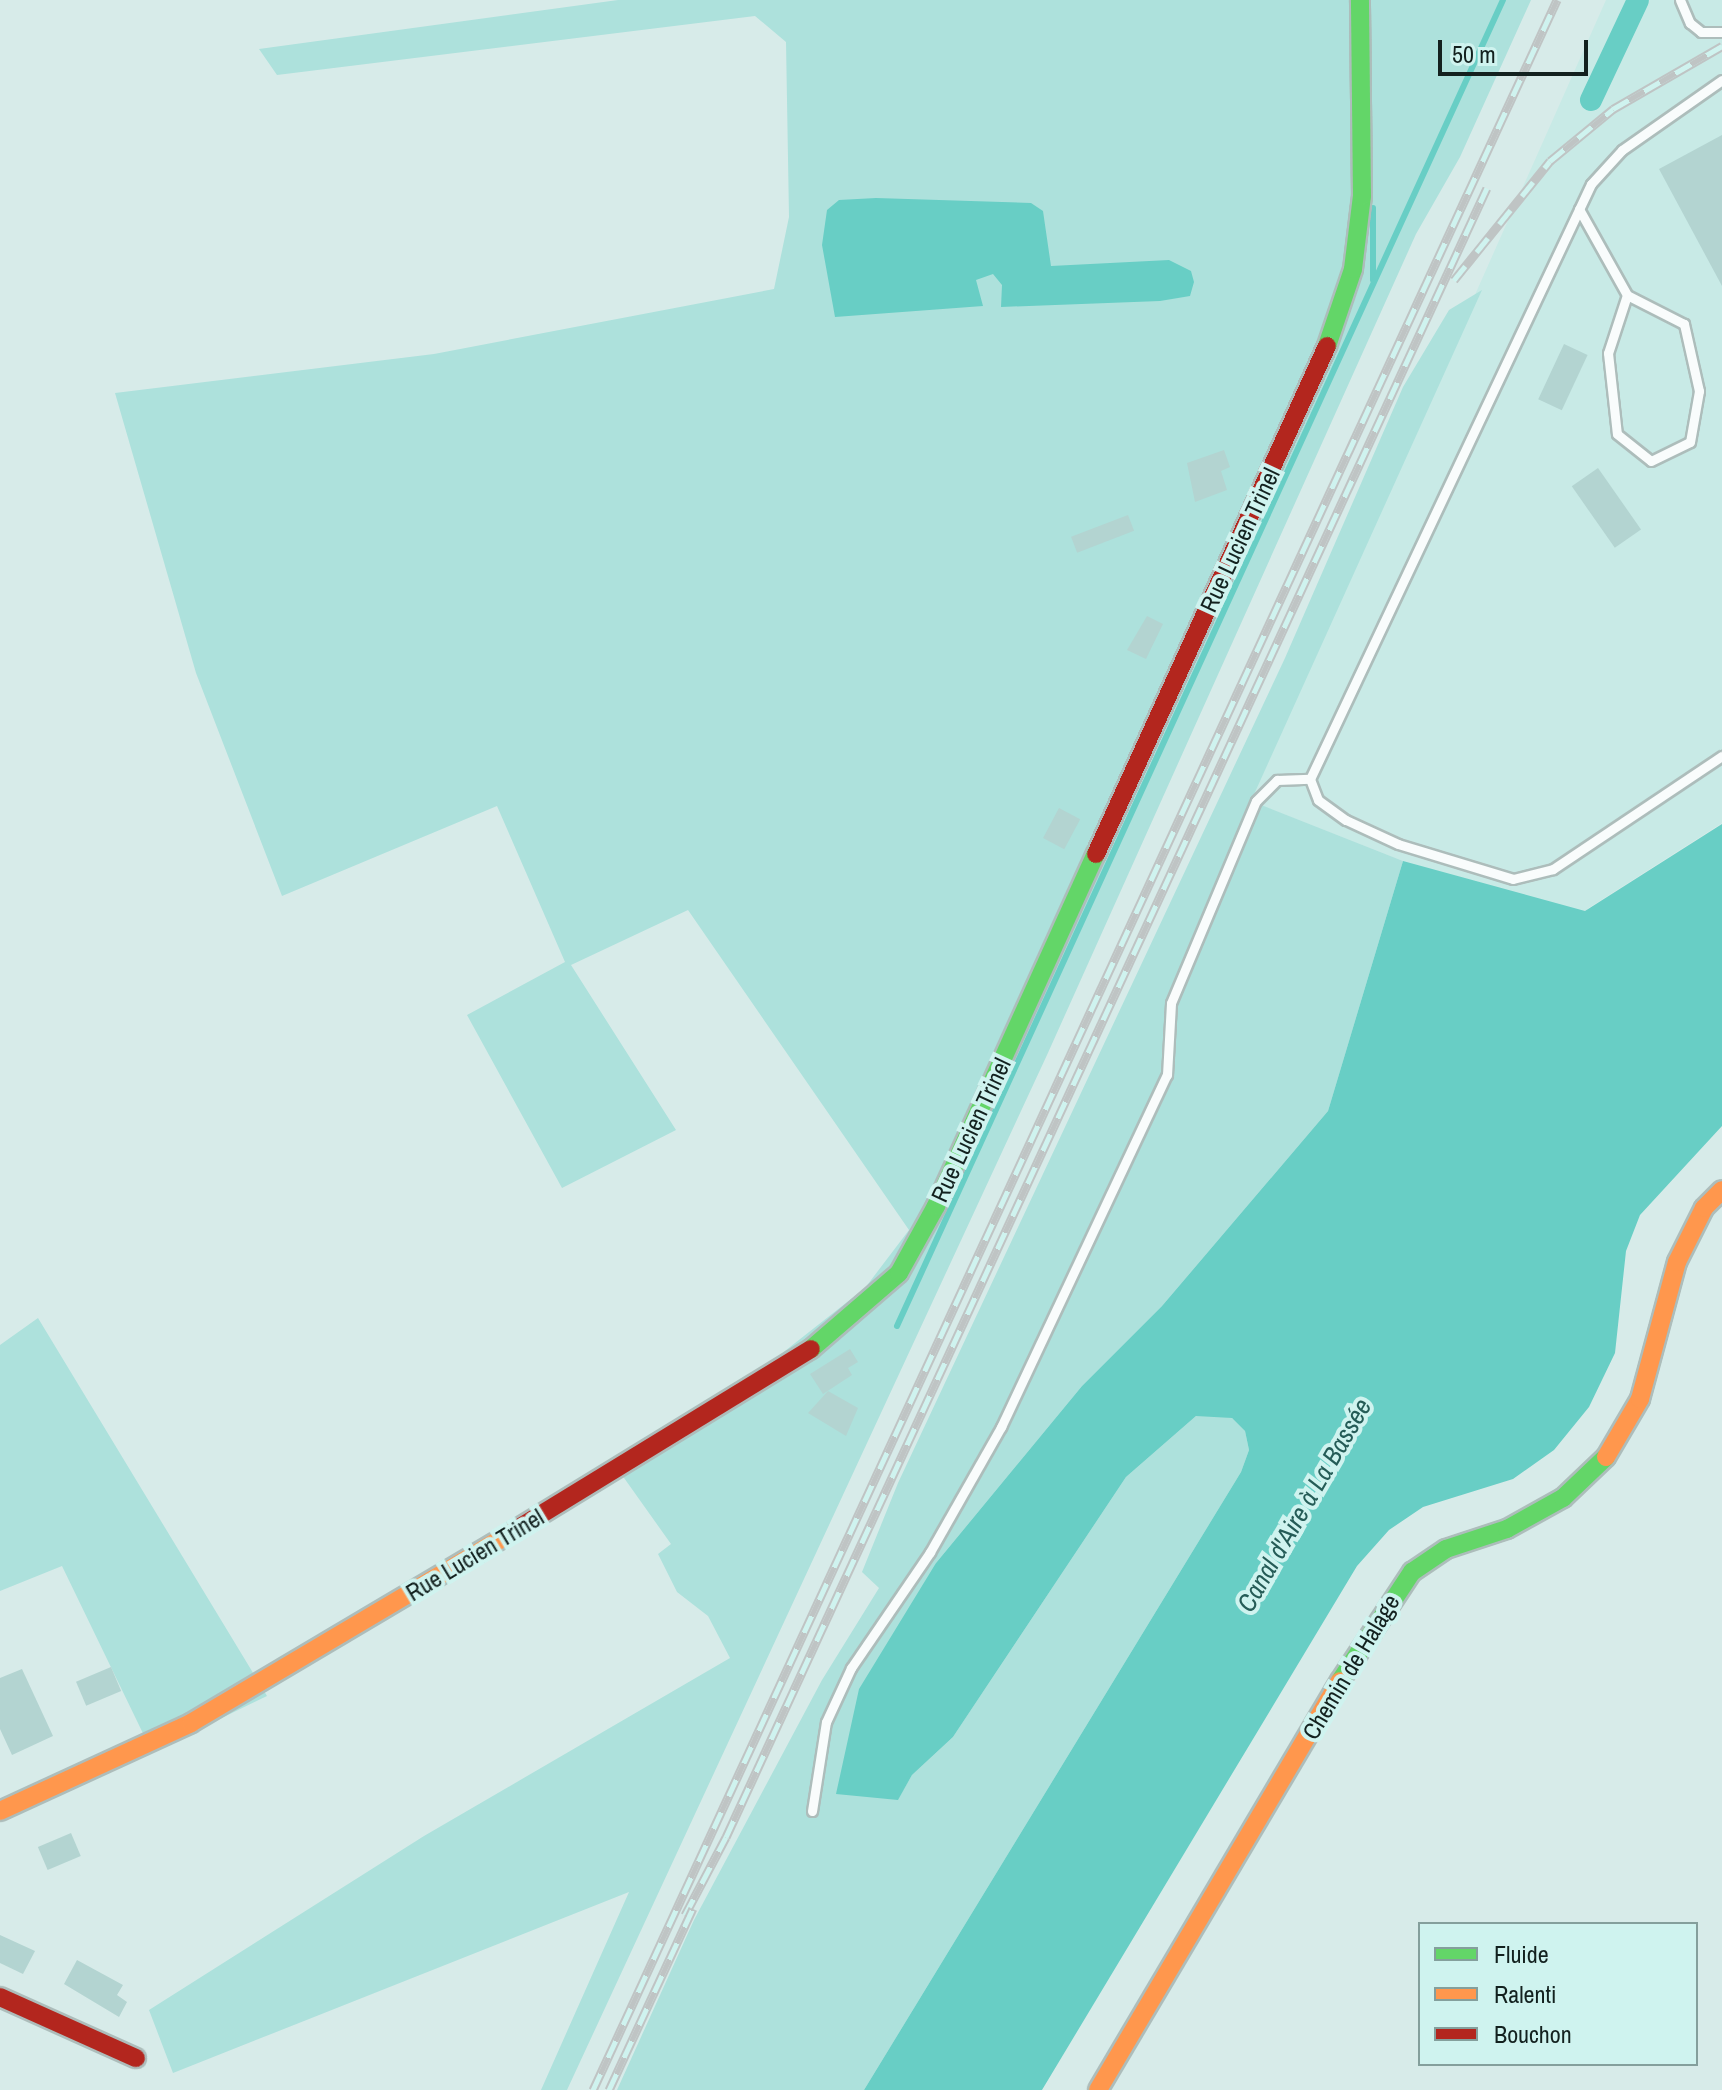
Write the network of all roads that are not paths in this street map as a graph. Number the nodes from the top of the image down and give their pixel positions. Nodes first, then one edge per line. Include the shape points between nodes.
1 (1360, 0) edge
2 (1680, 0) edge
3 (1722, 32) edge
4 (1722, 80) edge
5 (1579, 209) junction
6 (1627, 295) junction
7 (1722, 756) edge
8 (1310, 779) junction
9 (1722, 1190) edge
10 (0, 1811) edge
11 (812, 1811) dead end
12 (0, 1997) edge
13 (136, 2058) dead end
14 (1098, 2090) edge

1 - 10 street, Rue Lucien Trinel via 1362,196 1353,269 1335,329 936,1206 899,1273 821,1343 367,1621 191,1723
2 - 3 lane via 1683,15 1701,32
4 - 5 lane via 1609,160
5 - 6 lane
5 - 8 lane
6 - 6 lane via 1608,353 1617,434 1651,461 1690,442 1699,391 1684,324
7 - 8 lane via 1553,869 1513,879 1398,844 1346,820 1318,800
8 - 11 lane via 1277,780 1256,801 1171,1003 1167,1075 1001,1427 930,1552 851,1668 826,1722
9 - 14 street, Chemin de Halage via 1704,1208 1677,1262 1640,1399 1608,1455 1563,1498 1507,1529 1434,1557 1412,1572 1383,1608
12 - 13 street

